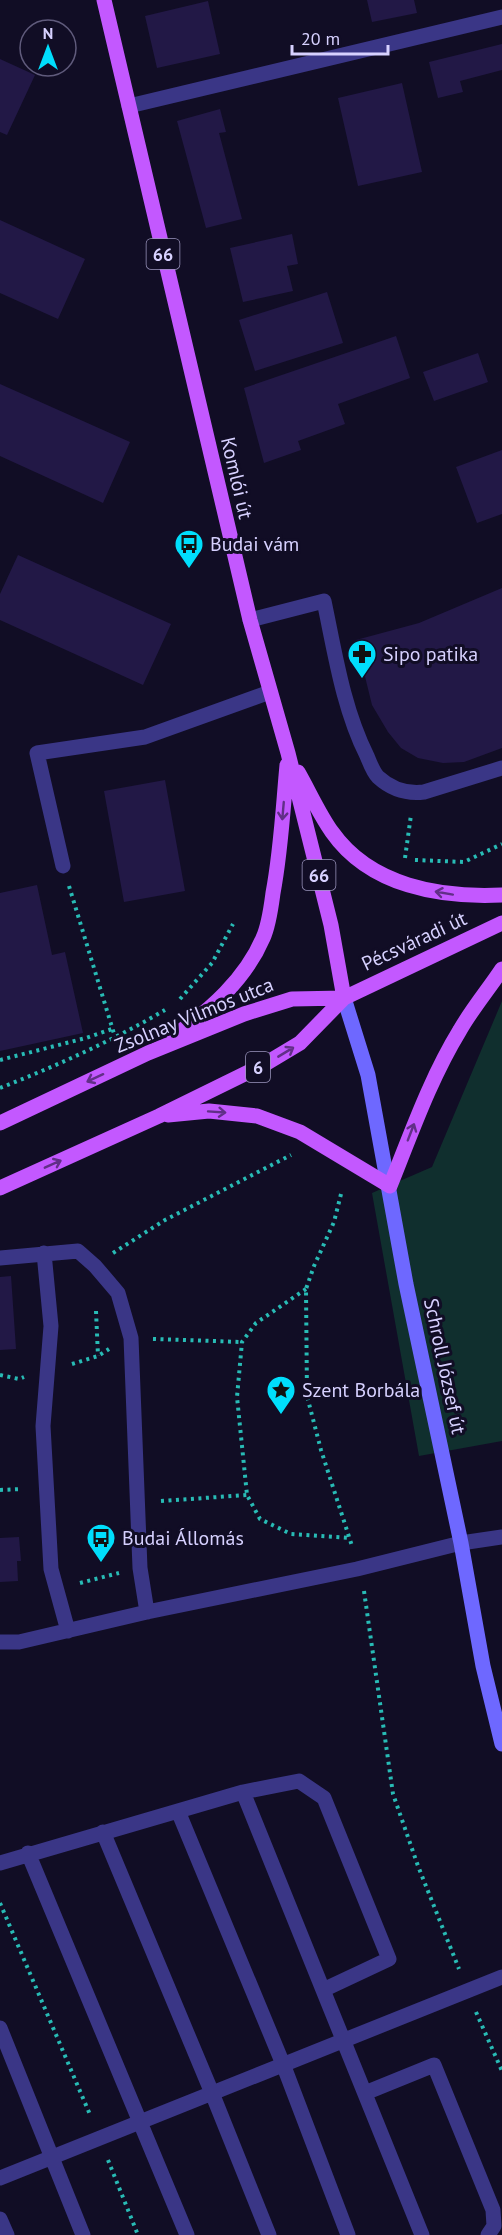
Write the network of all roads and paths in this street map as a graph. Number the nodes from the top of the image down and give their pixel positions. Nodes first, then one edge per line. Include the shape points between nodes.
1 (104, 0) edge
2 (502, 17) edge
3 (129, 106) junction
4 (250, 620) junction
5 (270, 692) junction
6 (288, 753) junction
7 (502, 768) edge
8 (413, 794) junction
9 (502, 844) edge
10 (63, 866) joint
11 (502, 895) edge
12 (502, 923) edge
13 (232, 924) dead end
14 (502, 969) edge
15 (344, 998) junction
16 (175, 1005) dead end
17 (166, 1010) dead end
18 (112, 1028) junction
19 (115, 1038) junction
20 (148, 1053) junction
21 (0, 1060) edge
22 (0, 1088) edge
23 (159, 1116) junction
24 (0, 1123) edge
25 (291, 1155) dead end
26 (390, 1186) junction
27 (0, 1188) edge
28 (341, 1194) dead end
29 (44, 1253) junction
30 (0, 1258) edge
31 (95, 1266) junction
32 (306, 1289) junction
33 (98, 1356) dead end
34 (23, 1489) dead end
35 (0, 1490) edge
36 (247, 1495) junction
37 (138, 1503) junction
38 (502, 1537) edge
39 (350, 1538) junction
40 (462, 1543) junction
41 (140, 1568) junction
42 (357, 1569) junction
43 (57, 1590) junction
44 (147, 1612) junction
45 (68, 1631) junction
46 (0, 1641) edge
47 (502, 1744) edge
48 (243, 1792) junction
49 (178, 1811) junction
50 (103, 1832) junction
51 (28, 1853) junction
52 (0, 1863) edge
53 (0, 1904) edge
54 (502, 1977) edge
55 (323, 1990) junction
56 (467, 1990) junction
57 (0, 2028) edge
58 (343, 2041) junction
59 (283, 2064) junction
60 (502, 2071) edge
61 (212, 2093) junction
62 (365, 2093) junction
63 (140, 2121) junction
64 (99, 2138) junction
65 (52, 2157) junction
66 (0, 2178) edge
67 (0, 2219) edge
68 (7, 2235) edge
69 (83, 2235) edge
70 (138, 2235) edge
71 (187, 2235) edge
72 (269, 2235) edge
73 (348, 2235) edge
74 (422, 2235) edge
75 (489, 2235) edge

1 - 3 main road, Komlói út / 66
2 - 3 street
3 - 4 main road, Komlói út / 66
4 - 5 main road, Komlói út / 66
4 - 8 street via 324,601 342,690 362,747 376,775 394,789
5 - 6 main road, Komlói út / 66
5 - 10 street via 145,737 36,753
11 -> 6 main road via 452,895 414,888 371,870 346,850 331,831
6 - 15 main road, Komlói út / 66 via 331,925
6 -> 20 main road via 277,871 264,938 225,994 198,1019
7 - 8 street
8 - 9 path via 405,859 464,862
10 - 18 path
12 - 15 main road, Pécsváradi út / 6
13 - 16 path via 212,963
26 -> 14 main road via 443,1061
15 - 20 main road, Zsolnay Vilmos utca / 6 via 292,999
23 -> 15 main road, 6 via 266,1064 300,1043
15 - 26 main road, Schroll József út via 368,1075
17 - 19 path
18 - 19 path
18 - 21 path
19 - 22 path
20 -> 24 main road, Zsolnay Vilmos utca / 6
23 -> 26 main road via 208,1111 257,1116 300,1132
27 -> 23 main road, 6
25 - 31 path via 165,1220
26 - 40 main road, Schroll József út via 406,1284
28 - 32 path
29 - 30 street
29 - 31 street via 78,1251
29 - 43 street via 51,1326 43,1425 51,1569
31 - 33 path
31 - 37 street via 117,1293 131,1338
32 - 36 path via 256,1323 242,1342 237,1397
32 - 39 path via 307,1396
34 - 35 path
36 - 37 path
36 - 39 path via 260,1519 291,1534
37 - 41 street
38 - 40 street
39 - 42 path
40 - 42 street
40 - 47 main road, Schroll József út via 483,1666
41 - 43 path
41 - 44 street
42 - 44 street
42 - 56 path via 372,1636 393,1794
43 - 45 street
44 - 45 street
45 - 46 street via 20,1642
48 - 49 street
48 - 55 street
48 - 55 street via 300,1781 324,1798 385,1948 389,1959
49 - 50 street
49 - 59 street
50 - 51 street
50 - 61 street
51 - 52 street
51 - 63 street
53 - 64 path
54 - 56 street
55 - 58 street
56 - 58 street
56 - 60 path
57 - 65 street
58 - 59 street
58 - 62 street
59 - 61 street
59 - 73 street
61 - 63 street
61 - 72 street
62 - 74 street
62 - 75 street via 435,2065 493,2210 494,2226
63 - 64 street
63 - 71 street
64 - 65 street
64 - 70 path
65 - 66 street
65 - 69 street
67 - 68 street

